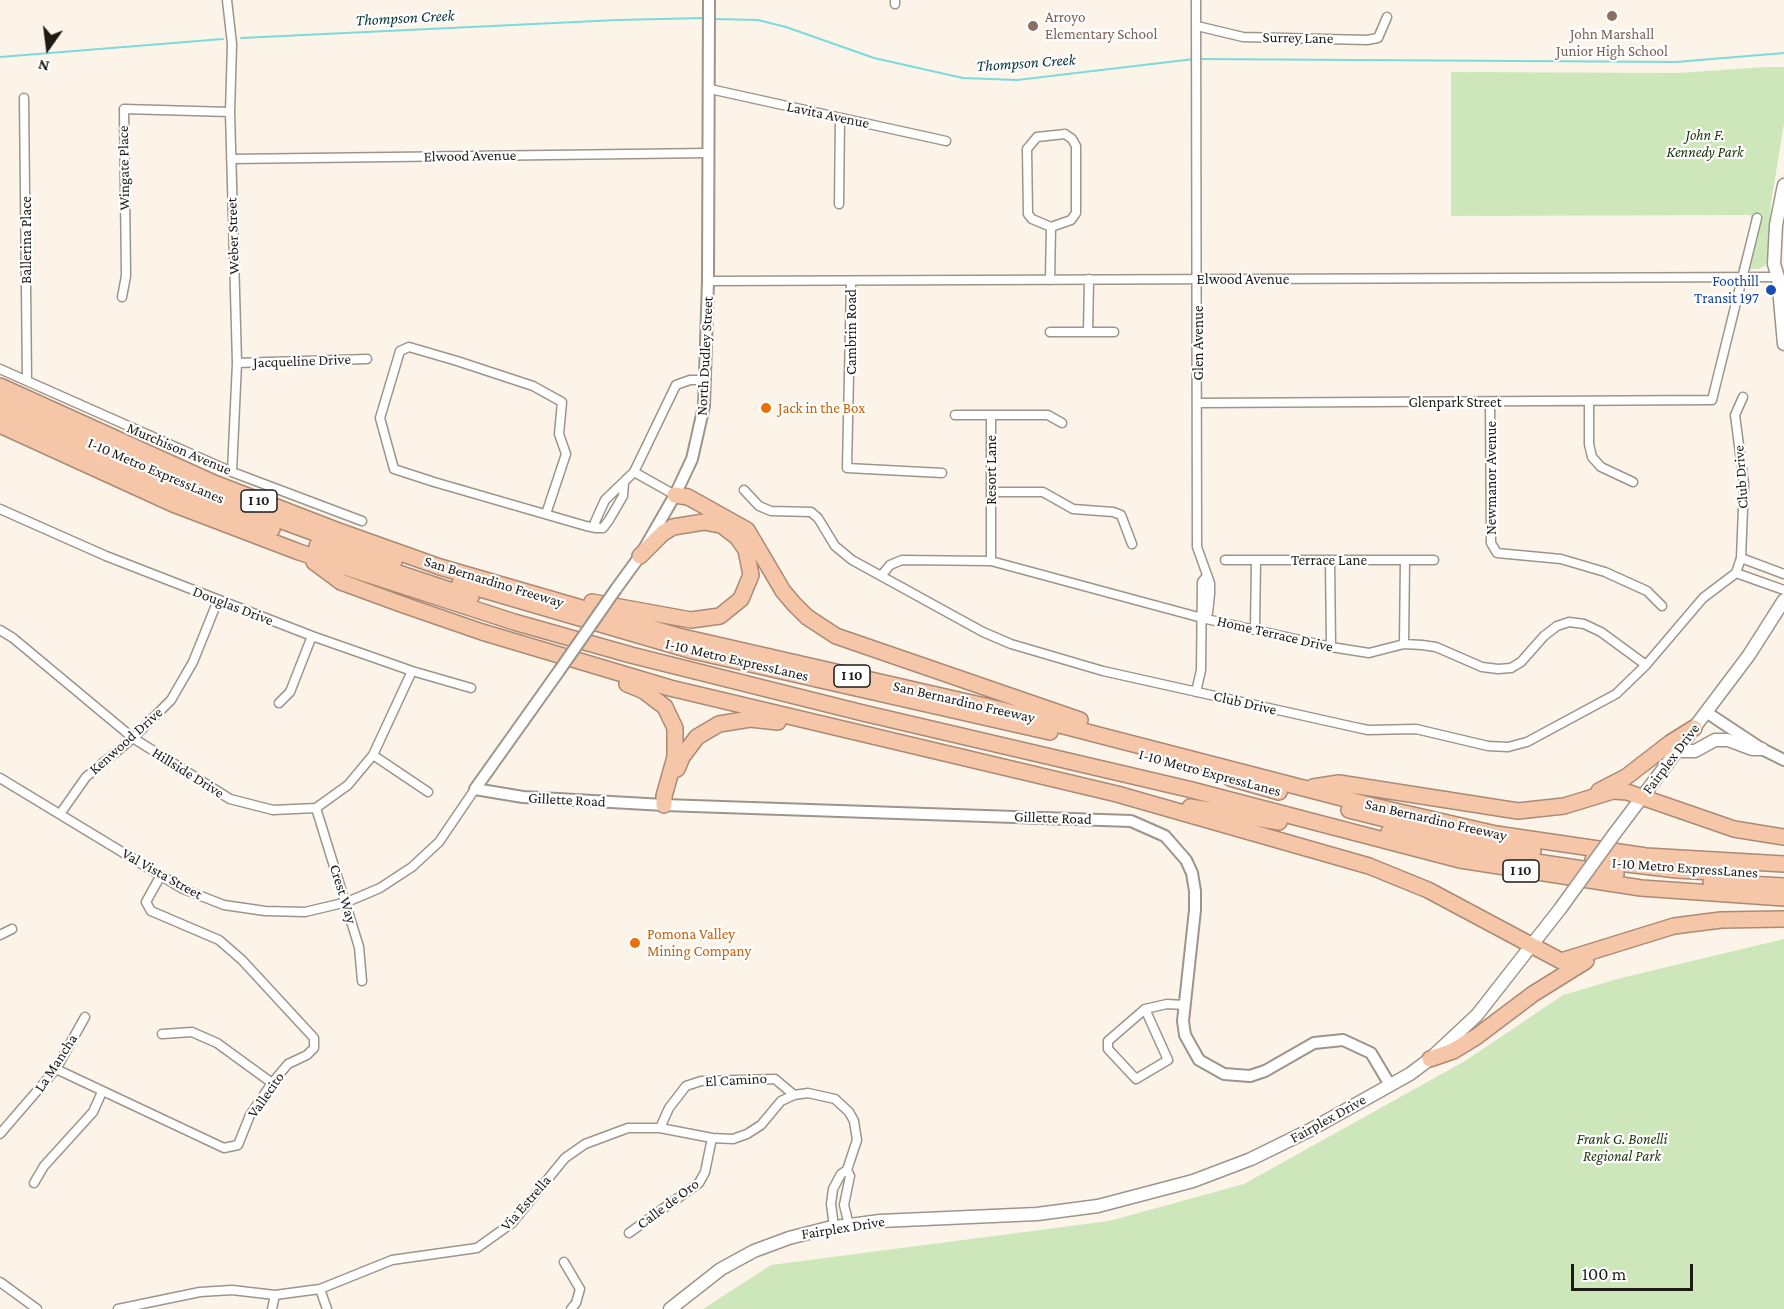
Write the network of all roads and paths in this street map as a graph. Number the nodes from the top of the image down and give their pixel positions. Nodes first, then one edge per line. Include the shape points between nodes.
1 (227, 0) edge
2 (1196, 0) edge
3 (709, 6) edge
4 (1387, 17) dead end
5 (1197, 26) junction
6 (710, 89) junction
7 (24, 98) dead end
8 (230, 112) junction
9 (840, 118) junction
10 (946, 141) dead end
11 (709, 153) junction
12 (231, 159) junction
13 (1784, 185) edge
14 (839, 204) dead end
15 (1757, 218) dead end
16 (1051, 227) junction
17 (1781, 272) edge
18 (1742, 278) junction
19 (1089, 279) junction
20 (1197, 279) junction
21 (1050, 280) junction
22 (708, 281) junction
23 (850, 281) junction
24 (122, 297) dead end
25 (1050, 332) dead end
26 (1088, 332) junction
27 (1114, 332) dead end
28 (1784, 344) edge
29 (367, 358) dead end
30 (237, 363) junction
31 (0, 369) edge
32 (706, 380) junction
33 (27, 381) junction
34 (0, 386) edge
35 (1743, 397) dead end
36 (0, 401) edge
37 (1589, 401) junction
38 (1490, 402) junction
39 (1198, 403) junction
40 (0, 413) edge
41 (954, 415) dead end
42 (991, 415) junction
43 (1062, 423) dead end
44 (0, 425) edge
45 (232, 472) junction
46 (634, 472) junction
47 (942, 473) dead end
48 (1633, 482) dead end
49 (624, 483) junction
50 (744, 490) dead end
51 (991, 492) junction
52 (675, 495) junction
53 (605, 500) junction
54 (616, 507) junction
55 (0, 509) edge
56 (546, 514) junction
57 (362, 521) dead end
58 (725, 526) junction
59 (596, 528) junction
60 (1132, 544) dead end
61 (299, 552) junction
62 (640, 556) junction
63 (1741, 558) junction
64 (1225, 560) dead end
65 (1256, 560) junction
66 (1330, 560) junction
67 (1405, 560) junction
68 (1434, 560) dead end
69 (991, 561) junction
70 (1736, 573) junction
71 (1784, 574) edge
72 (881, 576) junction
73 (1784, 590) edge
74 (527, 592) junction
75 (218, 600) junction
76 (1784, 600) edge
77 (1662, 606) dead end
78 (1202, 618) junction
79 (0, 630) edge
80 (1256, 630) junction
81 (312, 636) junction
82 (1404, 644) junction
83 (1330, 647) junction
84 (551, 652) junction
85 (1646, 665) junction
86 (412, 671) junction
87 (471, 688) dead end
88 (1196, 692) junction
89 (279, 703) dead end
90 (1706, 712) junction
91 (863, 713) junction
92 (844, 728) junction
93 (1694, 728) junction
94 (133, 738) junction
95 (1762, 749) junction
96 (1676, 752) junction
97 (1179, 754) junction
98 (373, 755) junction
99 (1784, 760) edge
100 (0, 778) edge
101 (1304, 788) junction
102 (475, 789) junction
103 (428, 792) dead end
104 (1117, 794) junction
105 (1592, 796) junction
106 (1641, 798) junction
107 (664, 805) junction
108 (316, 808) junction
109 (1263, 809) junction
110 (60, 814) junction
111 (1784, 837) edge
112 (1380, 840) junction
113 (1784, 864) edge
114 (161, 875) junction
115 (1784, 875) edge
116 (1784, 886) edge
117 (1784, 898) edge
118 (347, 902) junction
119 (1784, 919) edge
120 (12, 929) dead end
121 (0, 935) edge
122 (1623, 940) junction
123 (1531, 946) junction
124 (362, 981) dead end
125 (1184, 1005) junction
126 (1144, 1009) junction
127 (85, 1017) dead end
128 (162, 1034) dead end
129 (1430, 1059) junction
130 (56, 1070) junction
131 (272, 1083) junction
132 (1390, 1085) junction
133 (102, 1092) junction
134 (794, 1095) junction
135 (660, 1128) junction
136 (0, 1134) edge
137 (712, 1138) junction
138 (847, 1170) junction
139 (34, 1183) dead end
140 (832, 1192) junction
141 (845, 1194) junction
142 (849, 1225) junction
143 (834, 1227) junction
144 (629, 1233) dead end
145 (564, 1262) dead end
146 (0, 1281) edge
147 (320, 1289) junction
148 (275, 1295) junction
149 (37, 1309) edge
150 (118, 1309) edge
151 (272, 1309) edge
152 (327, 1309) edge
153 (571, 1309) edge
154 (670, 1309) edge

1 - 8 street, Weber Street via 232,44
2 - 5 street, Glen Avenue
3 - 6 street, North Dudley Street
4 - 5 street, Surrey Lane via 1378,38 1366,40 1242,37
5 - 20 street, Glen Avenue
6 - 9 street, Lavita Avenue
6 - 11 street, North Dudley Street
7 - 33 street, Ballerina Place
8 - 12 street, Weber Street
8 - 24 street, Wingate Place via 124,109 126,276
9 - 10 street, Lavita Avenue
9 - 14 street
11 - 12 street, Elwood Avenue
11 - 22 street, North Dudley Street
12 - 30 street, Weber Street
13 - 17 main road via 1774,264
15 - 18 street
16 - 16 street via 1071,220 1076,213 1076,146 1065,134 1037,137 1027,150 1028,214
16 - 21 street
17 - 18 street, Elwood Avenue
17 - 28 main road
18 - 20 street, Elwood Avenue
18 - 37 street, Glenpark Street via 1712,400
19 - 20 street, Elwood Avenue
19 - 21 street, Elwood Avenue
19 - 26 street
20 - 39 street, Glen Avenue
21 - 23 street, Elwood Avenue
22 - 23 street, Elwood Avenue
22 - 32 street, North Dudley Street
23 - 47 street, Cambrin Road via 848,468
25 - 26 street
26 - 27 street
29 - 30 street, Jacqueline Drive
30 - 45 street, Weber Street
31 - 33 street, Murchison Avenue
32 - 46 street via 676,385
32 - 52 street, North Dudley Street via 700,433
33 - 45 street, Murchison Avenue
34 - 74 highway, San Bernardino Freeway / I 10 via 213,483 440,567
35 - 63 street, Club Drive via 1735,415 1744,484
36 - 115 highway, I-10 Metro ExpressLanes via 152,470 309,532 485,591 651,639 1055,733 1445,834 1622,864
37 - 38 street, Glenpark Street
37 - 48 street via 1588,444 1592,457 1601,467
38 - 39 street, Glenpark Street
38 - 77 street, Newmanor Avenue via 1491,543 1497,553 1561,560 1605,572 1647,591
39 - 78 street, Glen Avenue via 1197,547 1206,577 1202,582 1208,613
40 - 91 highway, I-10 Metro ExpressLanes via 139,477 347,557 561,624 839,695
41 - 42 street, Resort Lane
42 - 43 street via 1048,415
42 - 51 street, Resort Lane
44 - 61 highway, San Bernardino Freeway / I 10 via 173,504
45 - 57 street, Murchison Avenue
46 - 49 street
46 - 52 street
49 - 53 street
49 - 54 street via 623,496
50 - 72 street, Club Drive via 759,506 771,511 811,512 842,554
51 - 60 street via 1043,492 1073,508 1113,512 1121,515
51 - 69 street, Resort Lane
52 - 58 highway via 683,504
52 - 62 street, North Dudley Street
52 - 97 highway via 688,497 747,530 789,597 807,617 836,636
53 - 54 street
53 - 59 street
54 - 59 street via 603,528
55 - 75 street, Douglas Drive
56 - 56 street via 394,469 380,418 400,351 409,347 468,364 533,386 562,402 559,434 566,454
56 - 59 street
58 - 62 highway via 704,522 673,527
58 - 74 highway via 747,550 751,575 741,599 720,616 692,620
61 - 84 highway via 341,582
61 - 91 highway, San Bernardino Freeway / I 10 via 514,622
62 - 102 street, North Dudley Street, bridge
63 - 70 street, Club Drive
63 - 71 street
64 - 65 street, Terrace Lane
65 - 66 street, Terrace Lane
65 - 80 street
66 - 67 street, Terrace Lane
66 - 83 street
67 - 68 street, Terrace Lane
67 - 82 street
69 - 72 street, Home Terrace Drive via 902,560
69 - 78 street, Home Terrace Drive
70 - 73 street
70 - 85 street, Club Drive via 1703,598
72 - 88 street, Club Drive via 998,639 1103,671
74 - 97 highway, San Bernardino Freeway / I 10 via 678,636
75 - 81 street, Douglas Drive
75 - 94 street, Kenwood Drive via 193,662 171,700
76 - 90 main road, Fairplex Drive via 1767,630
78 - 80 street, Home Terrace Drive
78 - 88 street, Glen Avenue via 1201,670
79 - 94 street, Hillside Drive
80 - 83 street, Home Terrace Drive
81 - 86 street, Douglas Drive
81 - 89 street via 290,692
82 - 83 street, Home Terrace Drive via 1369,653
82 - 85 street, Home Terrace Drive via 1436,648 1482,667 1504,669 1521,662 1544,636 1569,622 1601,632
84 - 92 highway via 670,688
84 - 107 highway via 644,691 665,707 675,728 676,741
85 - 88 street, Club Drive via 1616,694 1594,708 1527,742 1508,747 1416,729 1368,730
86 - 87 street, Douglas Drive
86 - 98 street
90 - 93 main road, Fairplex Drive
90 - 95 street
91 - 109 highway, San Bernardino Freeway / I 10
92 - 104 highway
92 - 107 highway via 750,719 719,724 698,737 682,757
93 - 96 main road, Fairplex Drive
93 - 105 highway via 1626,777
94 - 108 street, Hillside Drive via 230,800 273,810
94 - 110 street, Kenwood Drive via 86,777
95 - 96 main road via 1715,740 1695,751
95 - 99 street
96 - 106 main road, Fairplex Drive
97 - 101 highway, San Bernardino Freeway / I 10
98 - 103 street
98 - 108 street via 348,785
100 - 110 street, Val Vista Street
101 - 105 highway via 1340,783 1518,811 1564,806
101 - 113 highway, San Bernardino Freeway / I 10 via 1454,825 1564,846 1688,860
102 - 107 street, Gillette Road via 523,797
102 - 118 street, Val Vista Street via 440,842 412,867 380,888
104 - 112 highway
104 - 123 highway via 1389,873
105 - 106 highway via 1613,791
106 - 111 highway via 1734,829
106 - 123 main road, Fairplex Drive, bridge
107 - 125 street, Gillette Road via 1112,819 1150,827 1177,847 1186,860 1196,891
108 - 118 street, Crest Way
109 - 112 highway, San Bernardino Freeway / I 10
109 - 116 highway, I-10 Metro ExpressLanes via 1287,806 1438,844 1565,867
110 - 114 street, Val Vista Street
112 - 117 highway, San Bernardino Freeway / I 10 via 1460,860 1576,880
114 - 118 street, Val Vista Street via 224,906 244,909 305,912
114 - 131 street, Vallecito via 146,902 151,911 219,940 314,1038 314,1048 288,1064
118 - 124 street, Crest Way via 359,946
119 - 122 highway via 1694,922
120 - 121 street
122 - 123 highway via 1560,961
122 - 129 highway via 1533,994 1476,1037
123 - 129 main road, Fairplex Drive via 1477,1015
125 - 126 street
125 - 132 street, Gillette Road via 1185,1035 1191,1049 1205,1064 1224,1074 1250,1076 1314,1042 1334,1039 1371,1053
126 - 126 street via 1108,1041 1108,1049 1136,1079 1168,1060
127 - 130 street, La Mancha
128 - 131 street via 192,1032 217,1043
129 - 132 main road, Fairplex Drive
130 - 133 street, Vallecito
130 - 136 street, La Mancha
131 - 133 street, Vallecito via 250,1115 238,1145 224,1148
132 - 142 main road, Fairplex Drive via 1251,1159 1147,1195 1037,1214
133 - 139 street via 93,1112 44,1166
134 - 135 street, El Camino via 775,1078 701,1081 686,1086
134 - 137 street, Via Estrella via 781,1101 761,1125 747,1134 733,1139
134 - 138 street via 827,1096 849,1112 857,1140
135 - 137 street, Via Estrella
135 - 147 street, Via Estrella via 628,1128 585,1144 566,1158 512,1223 477,1248 392,1260
137 - 144 street, Calle de Oro via 699,1183
138 - 140 street
138 - 141 street via 850,1176
140 - 141 street
140 - 143 street
141 - 142 street
142 - 143 main road, Fairplex Drive
143 - 154 main road, Fairplex Drive via 754,1251 721,1269
145 - 153 street via 580,1289
146 - 149 street
147 - 148 street, Via Estrella
147 - 152 street
148 - 150 street, Via Estrella via 232,1290 200,1292
148 - 151 street

